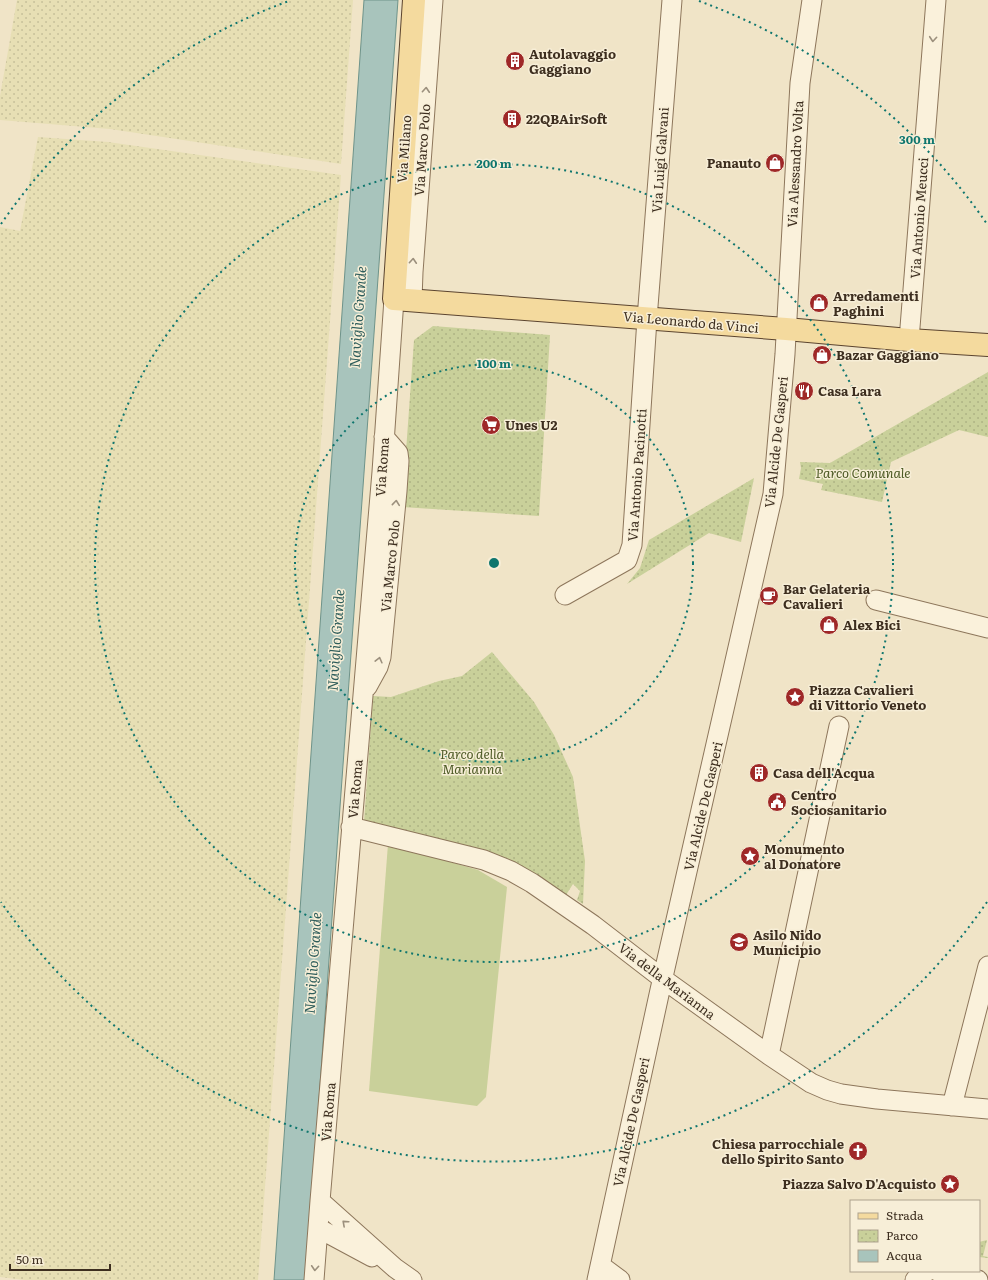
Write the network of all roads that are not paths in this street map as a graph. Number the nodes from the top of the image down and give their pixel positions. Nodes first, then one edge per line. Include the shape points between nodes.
1 (414, 0) edge
2 (432, 0) edge
3 (672, 0) edge
4 (812, 0) edge
5 (936, 0) edge
6 (403, 299) junction
7 (648, 319) junction
8 (786, 329) junction
9 (910, 340) junction
10 (988, 345) edge
11 (384, 438) joint
12 (565, 595) dead end
13 (876, 600) dead end
14 (988, 628) edge
15 (363, 695) joint
16 (839, 726) dead end
17 (351, 827) junction
18 (988, 966) edge
19 (663, 979) junction
20 (768, 1055) junction
21 (952, 1106) junction
22 (988, 1109) edge
23 (320, 1200) junction
24 (318, 1228) junction
25 (395, 1268) junction
26 (599, 1273) edge
27 (925, 1274) edge
28 (314, 1280) edge
29 (412, 1280) edge
30 (620, 1280) edge
31 (978, 1280) edge

1 - 6 main road, Via Milano
6 -> 2 street, Via Marco Polo via 415,231
3 - 7 street, Via Luigi Galvani
4 - 8 street, Via Alessandro Volta via 800,83
5 -> 9 street, Via Antonio Meucci
6 - 7 main road, Via Leonardo da Vinci
6 - 11 street, Via Roma
7 - 8 main road, Via Leonardo da Vinci
7 - 12 street, Via Antonio Pacinotti via 632,545 627,560
8 - 9 main road, Via Leonardo da Vinci
8 - 19 street, Via Alcide De Gasperi via 773,494
9 - 10 main road, Via Leonardo da Vinci
11 - 15 street, Via Marco Polo via 398,453 397,491 381,657
13 - 14 street
15 - 17 street, Via Roma
16 - 20 street
17 - 19 street, Via della Marianna via 497,864 587,921
17 - 23 street, Via Roma
18 - 21 street
19 - 20 street, Via della Marianna
19 - 26 street, Via Alcide De Gasperi
20 - 21 street, Via della Marianna via 812,1083 841,1094
21 - 22 street, Via della Marianna
23 - 24 street, Via Roma
25 -> 23 street
24 - 25 street
24 -> 28 street, Via Roma
25 - 29 street
26 - 30 street
27 - 31 street

